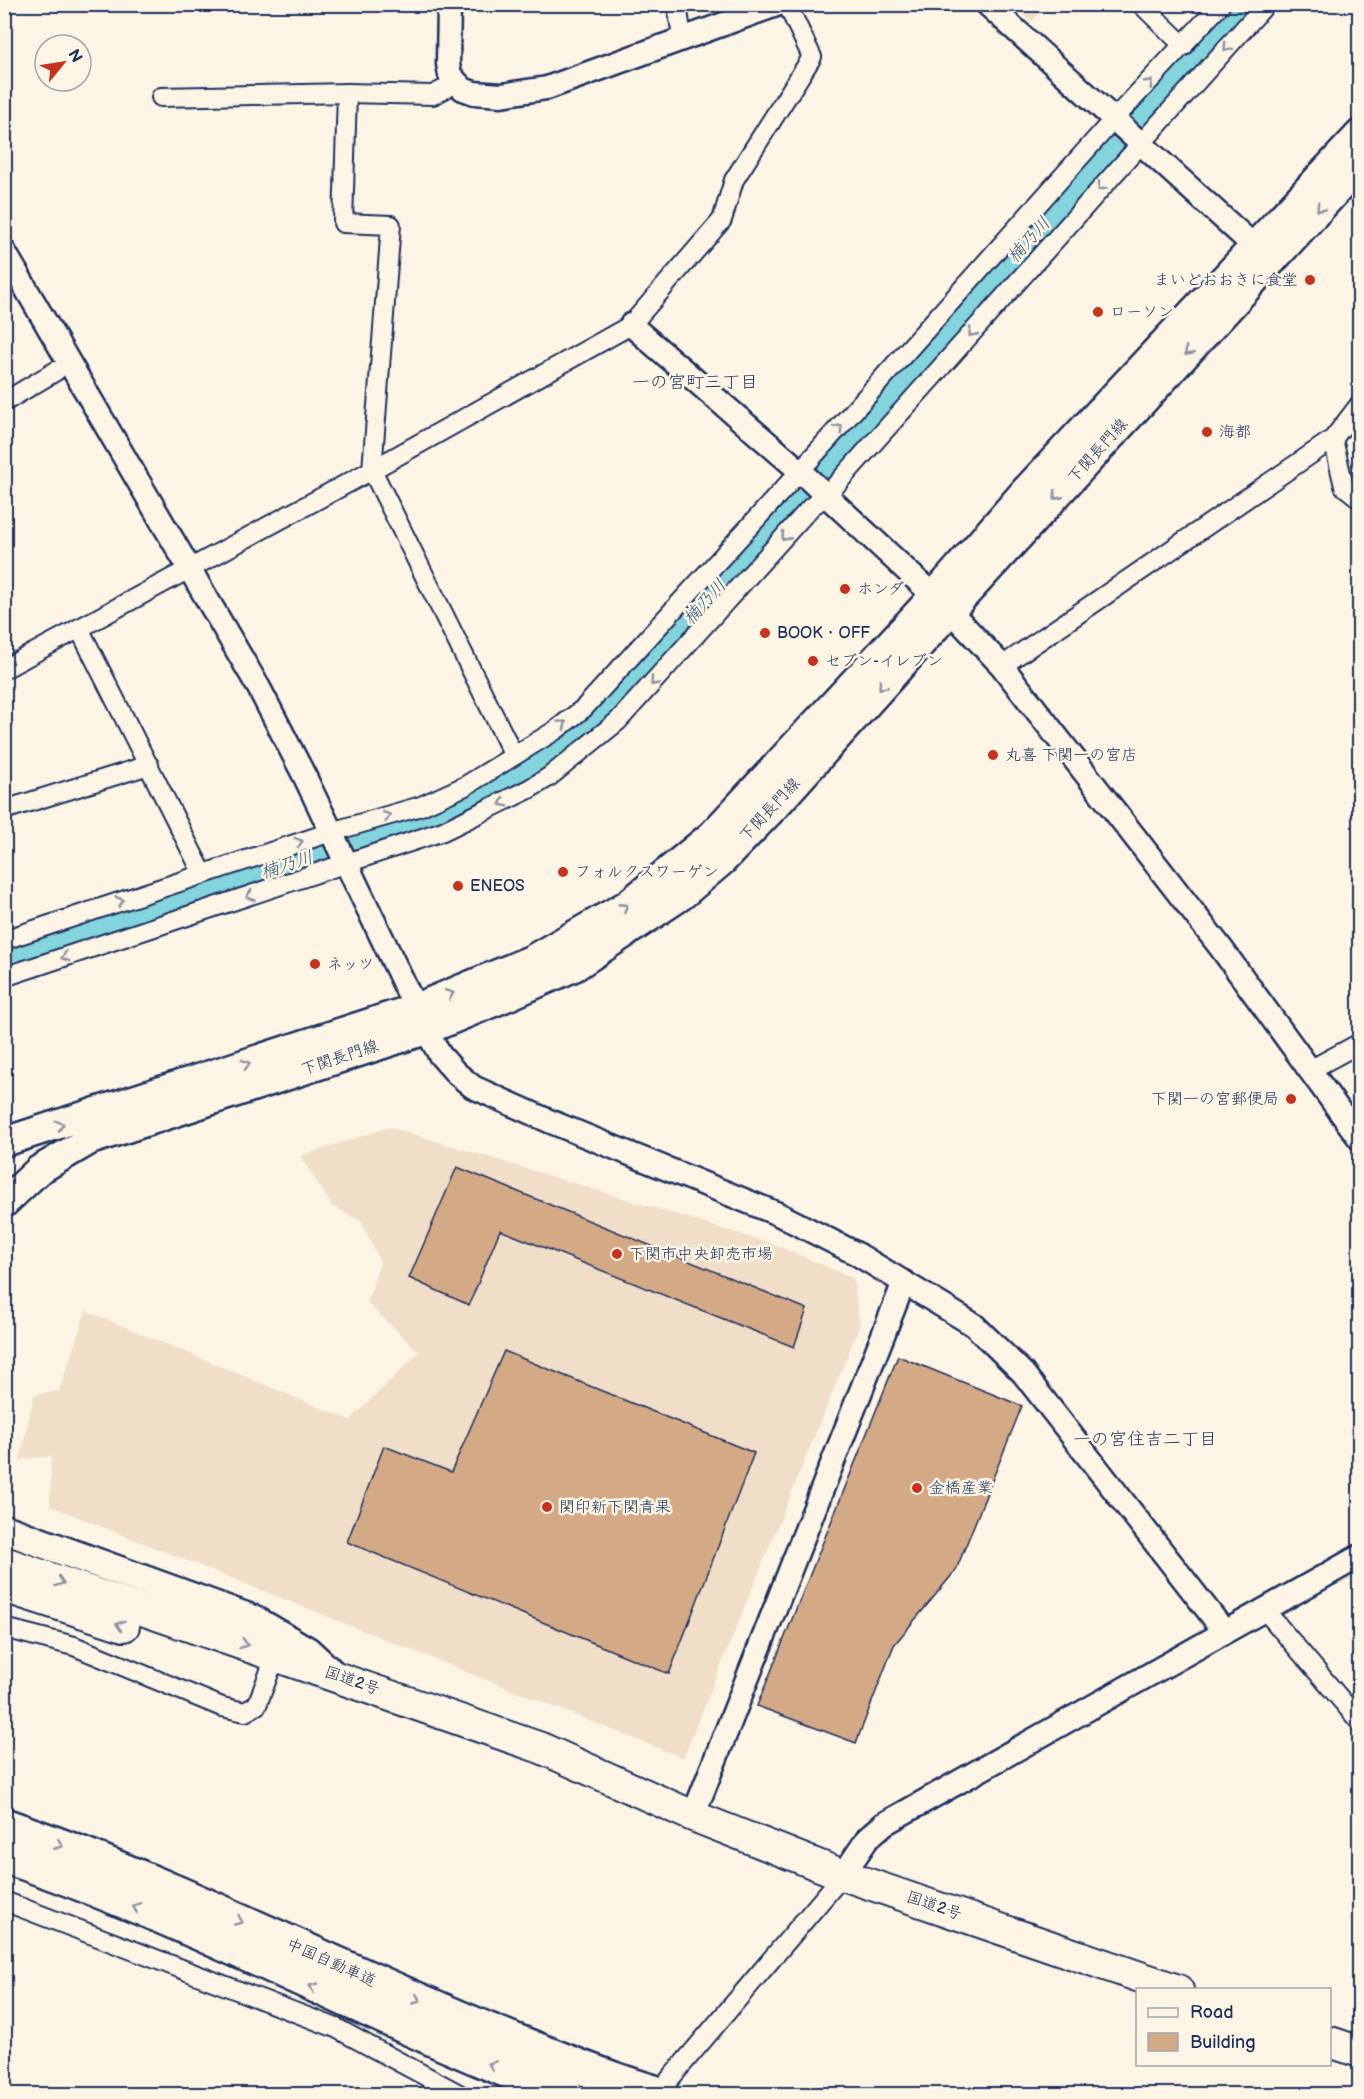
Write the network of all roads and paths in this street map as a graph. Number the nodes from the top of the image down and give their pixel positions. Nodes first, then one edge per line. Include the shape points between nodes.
1 (449, 4) edge
2 (677, 4) edge
3 (778, 4) edge
4 (787, 4) edge
5 (987, 4) edge
6 (1141, 4) edge
7 (1221, 4) edge
8 (1266, 4) edge
9 (682, 38) junction
10 (1185, 46) junction
11 (456, 83) junction
12 (347, 93) junction
13 (161, 97) dead end
14 (1116, 122) junction
15 (1359, 134) edge
16 (1139, 143) junction
17 (1359, 165) edge
18 (4, 251) edge
19 (1262, 254) junction
20 (631, 325) junction
21 (56, 371) dead end
22 (4, 402) edge
23 (1359, 404) edge
24 (1333, 439) junction
25 (372, 470) junction
26 (802, 474) junction
27 (824, 494) junction
28 (1359, 500) edge
29 (190, 568) junction
30 (941, 604) junction
31 (80, 628) junction
32 (1002, 666) junction
33 (4, 669) edge
34 (513, 754) junction
35 (148, 765) junction
36 (4, 810) edge
37 (332, 835) junction
38 (345, 862) junction
39 (203, 874) junction
40 (4, 940) edge
41 (4, 977) edge
42 (421, 1019) junction
43 (1359, 1043) edge
44 (1308, 1071) junction
45 (1359, 1139) edge
46 (4, 1142) edge
47 (6, 1199) edge
48 (904, 1282) junction
49 (4, 1529) edge
50 (1359, 1556) edge
51 (4, 1562) edge
52 (4, 1587) edge
53 (1264, 1609) junction
54 (4, 1628) edge
55 (1224, 1631) junction
56 (272, 1664) junction
57 (332, 1674) junction
58 (1359, 1722) edge
59 (693, 1816) junction
60 (4, 1825) edge
61 (4, 1856) edge
62 (843, 1875) junction
63 (4, 1901) edge
64 (1175, 1988) edge
65 (1331, 2043) edge
66 (1359, 2052) edge
67 (665, 2087) edge
68 (459, 2094) edge
69 (566, 2094) edge

1 - 11 street via 447,64
2 - 9 street
3 - 9 street
4 - 20 street via 812,57 734,180 723,220
5 - 14 street
6 - 10 street
7 - 10 street
8 -> 16 street
9 - 11 street via 534,91 474,93
14 -> 10 street
11 - 12 street via 434,95
12 - 13 street
12 - 25 street via 343,223 391,225
14 - 16 street
26 -> 14 street
15 - 19 main road, 下関長門線
16 - 19 street
16 -> 27 street
17 -> 19 main road, 下関長門線
18 - 29 street
19 - 30 main road, 下関長門線
20 - 25 street
20 - 26 street
21 - 22 street
23 - 24 street
24 - 28 street via 1344,486
24 - 32 street
25 - 29 street
25 - 34 street
26 - 27 street
34 -> 26 street via 556,730 584,708
27 - 30 street
27 -> 38 street via 618,722 549,777 443,831
29 - 31 street
29 - 37 street via 259,687
30 - 32 street
30 - 42 main road, 下関長門線 via 776,805 722,861 682,895 574,967
31 - 33 street
31 - 35 street
32 - 44 street via 1221,948
37 -> 34 street via 421,806 465,786
35 - 36 street
35 - 39 street
37 - 38 street
39 -> 37 street
38 -> 41 street
38 - 42 street
40 -> 39 street
46 -> 42 main road, 下関長門線
42 - 47 main road, 下関長門線 via 90,1140 39,1170
42 - 48 street via 440,1055 473,1087 778,1214
43 - 44 street
44 - 45 street
48 - 55 street via 974,1326 1023,1373
48 - 59 street
49 - 57 main road via 254,1620 307,1651
50 - 53 street
51 -> 56 highway, 国道2号
56 -> 52 highway, 国道2号
53 - 55 street
53 - 58 street
54 - 56 street via 74,1646 222,1707 245,1712 257,1705
55 - 62 street via 884,1824 868,1838
56 - 57 highway, 国道2号
56 - 59 highway, 国道2号
57 - 59 highway, 国道2号 via 541,1748
59 - 62 highway, 国道2号
60 -> 67 highway, 中国自動車道 via 155,1884 374,1983 538,2050
69 -> 61 highway, 中国自動車道 via 355,2006 149,1912
62 - 64 highway, 国道2号
62 - 67 street
63 - 68 street via 336,2028
65 - 66 highway

